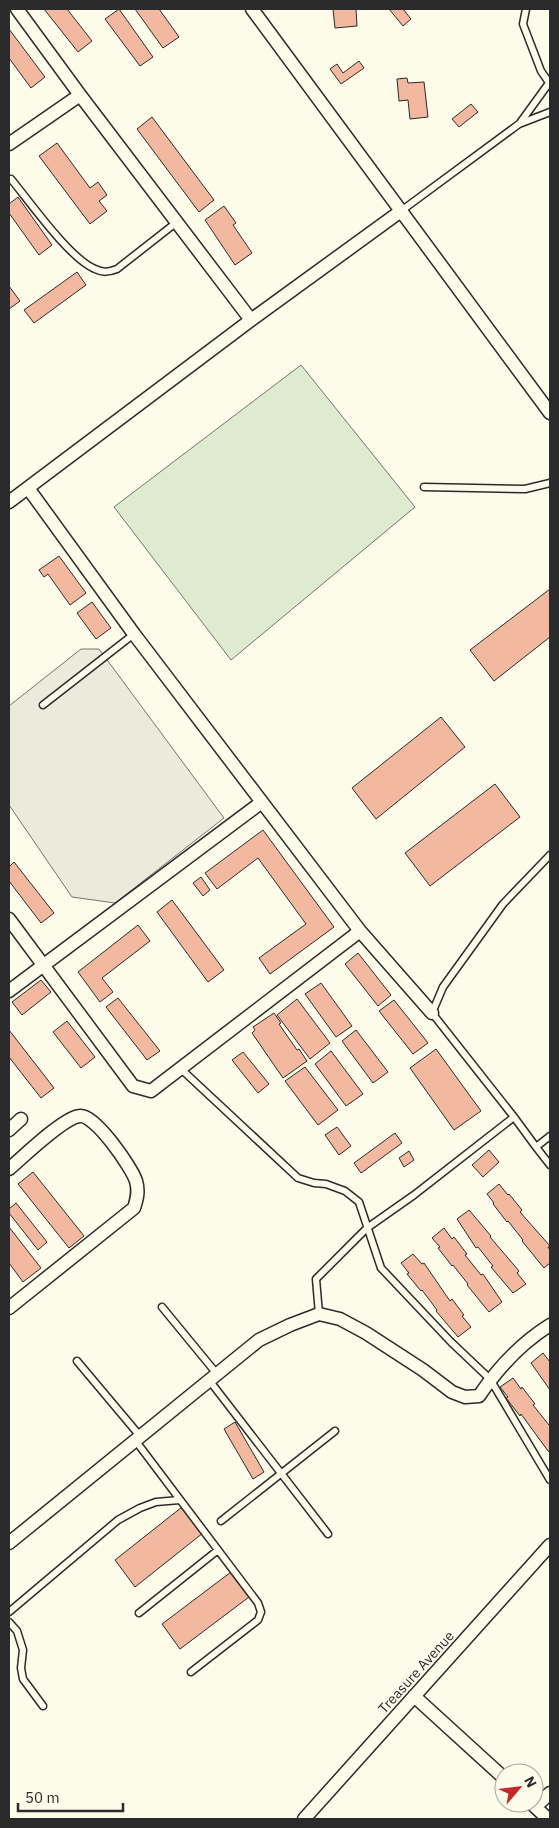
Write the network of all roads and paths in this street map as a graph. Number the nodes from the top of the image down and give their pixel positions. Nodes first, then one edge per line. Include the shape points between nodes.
1 (17, 9) edge
2 (252, 9) edge
3 (526, 9) edge
4 (550, 83) edge
5 (80, 95) junction
6 (550, 112) edge
7 (519, 124) junction
8 (10, 140) edge
9 (11, 179) dead end
10 (401, 211) junction
11 (177, 222) junction
12 (251, 320) junction
13 (550, 413) edge
14 (550, 483) edge
15 (424, 487) dead end
16 (28, 488) junction
17 (9, 502) edge
18 (134, 634) junction
19 (43, 705) dead end
20 (262, 802) junction
21 (550, 855) edge
22 (9, 919) edge
23 (360, 931) junction
24 (43, 966) junction
25 (9, 991) edge
26 (432, 1013) junction
27 (181, 1069) junction
28 (514, 1118) junction
29 (21, 1119) dead end
30 (9, 1130) edge
31 (550, 1136) edge
32 (536, 1147) junction
33 (550, 1165) edge
34 (9, 1168) edge
35 (367, 1228) junction
36 (9, 1307) edge
37 (162, 1307) dead end
38 (319, 1314) junction
39 (550, 1325) edge
40 (77, 1361) dead end
41 (213, 1377) junction
42 (490, 1379) junction
43 (336, 1431) dead end
44 (138, 1438) junction
45 (281, 1474) junction
46 (550, 1480) edge
47 (180, 1500) junction
48 (221, 1521) dead end
49 (328, 1534) dead end
50 (9, 1543) edge
51 (550, 1545) edge
52 (218, 1550) junction
53 (9, 1612) edge
54 (139, 1613) dead end
55 (9, 1622) edge
56 (191, 1672) dead end
57 (414, 1696) junction
58 (43, 1706) dead end
59 (494, 1769) edge
60 (304, 1819) edge

1 - 5 street
2 - 10 street
3 - 4 lane via 524,24 541,71
4 - 7 lane
5 - 8 street
5 - 11 street
6 - 7 lane
7 - 10 lane
9 - 11 lane via 73,253 103,272 117,269
10 - 12 street
10 - 13 street
11 - 12 street
12 - 16 street
14 - 15 lane via 525,489
16 - 17 street
16 - 18 street
18 - 19 lane
18 - 20 street
20 - 23 street
20 - 24 street
21 - 26 lane via 503,904 443,987
22 - 24 street
23 - 26 street
23 - 27 street
24 - 25 street
24 - 27 street via 133,1086 151,1091
26 - 28 lane
27 - 35 lane via 298,1178 339,1188 359,1202
28 - 32 lane
28 - 35 lane
29 - 30 street
31 - 32 lane
32 - 33 lane
34 - 36 street via 68,1120 81,1116 90,1118 133,1172 138,1197 134,1208
35 - 38 lane via 316,1279
35 - 42 lane via 381,1268
37 - 41 lane
38 - 41 street via 259,1340
38 - 42 street via 340,1319 366,1333 464,1397 479,1396
39 - 42 street via 529,1339
40 - 44 lane
41 - 44 street
41 - 45 lane
42 - 46 lane
43 - 45 lane
44 - 47 lane
44 - 50 street
45 - 48 lane
45 - 49 lane
47 - 52 lane
47 - 53 lane via 156,1502 118,1520
51 - 57 street, Treasure Avenue
52 - 54 lane
52 - 56 lane via 258,1603 261,1612 258,1620
55 - 58 lane via 17,1632 23,1650 23,1679
57 - 59 street
57 - 60 street, Treasure Avenue

